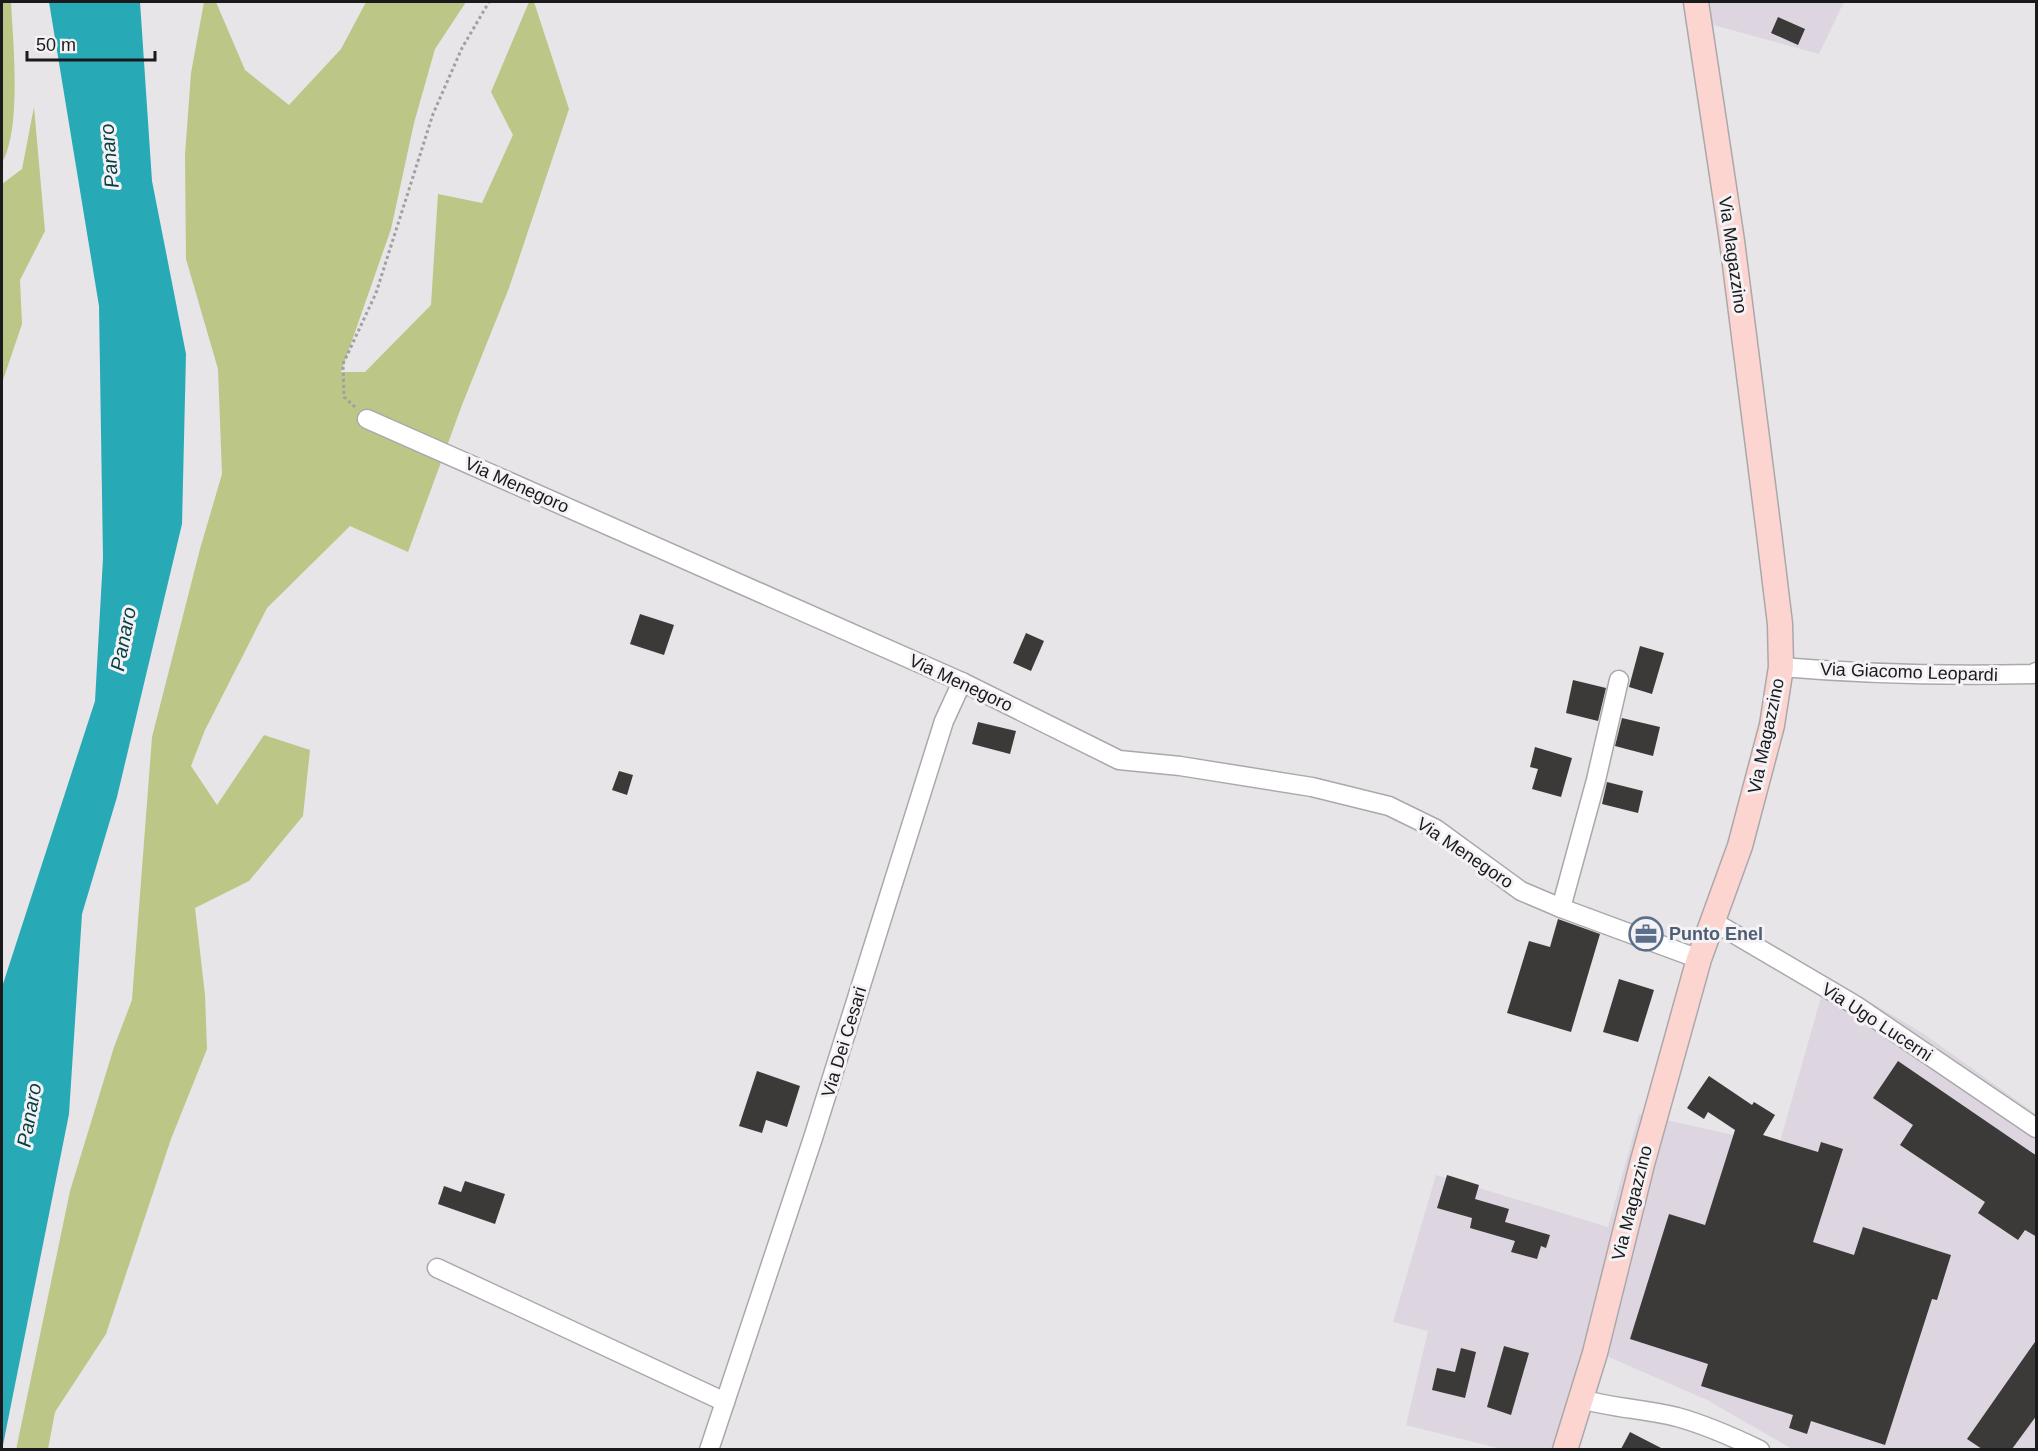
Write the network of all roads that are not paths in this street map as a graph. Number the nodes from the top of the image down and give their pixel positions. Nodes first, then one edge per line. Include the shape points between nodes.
1 (1696, 2) edge
2 (367, 419) road end
3 (1781, 667) junction
4 (2037, 672) edge
5 (1618, 680) dead end
6 (962, 682) junction
7 (1561, 908) junction
8 (1714, 922) junction
9 (1699, 959) junction
10 (2037, 1128) edge
11 (437, 1268) dead end
12 (1581, 1399) junction
13 (724, 1401) junction
14 (709, 1449) edge
15 (1565, 1449) edge
16 (1760, 1449) edge

1 - 3 main road, Via Magazzino via 1739,299 1780,624
2 - 6 street, Via Menegoro
3 - 4 street, Via Giacomo Leopardi via 1980,675
3 - 8 main road, Via Magazzino via 1769,736 1740,846
5 - 7 street
6 - 7 street, Via Menegoro via 1119,760 1312,787 1389,806 1436,829 1521,891
6 - 13 street, Via Dei Cesari via 944,721 813,1138
7 - 9 street, Via Menegoro
8 - 9 main road, Via Magazzino
8 - 10 street, Via Ugo Lucerni via 1856,1005
9 - 12 main road, Via Magazzino
11 - 13 street
12 - 15 main road, Via Magazzino
12 - 16 street via 1675,1417
13 - 14 street, Via Dei Cesari

